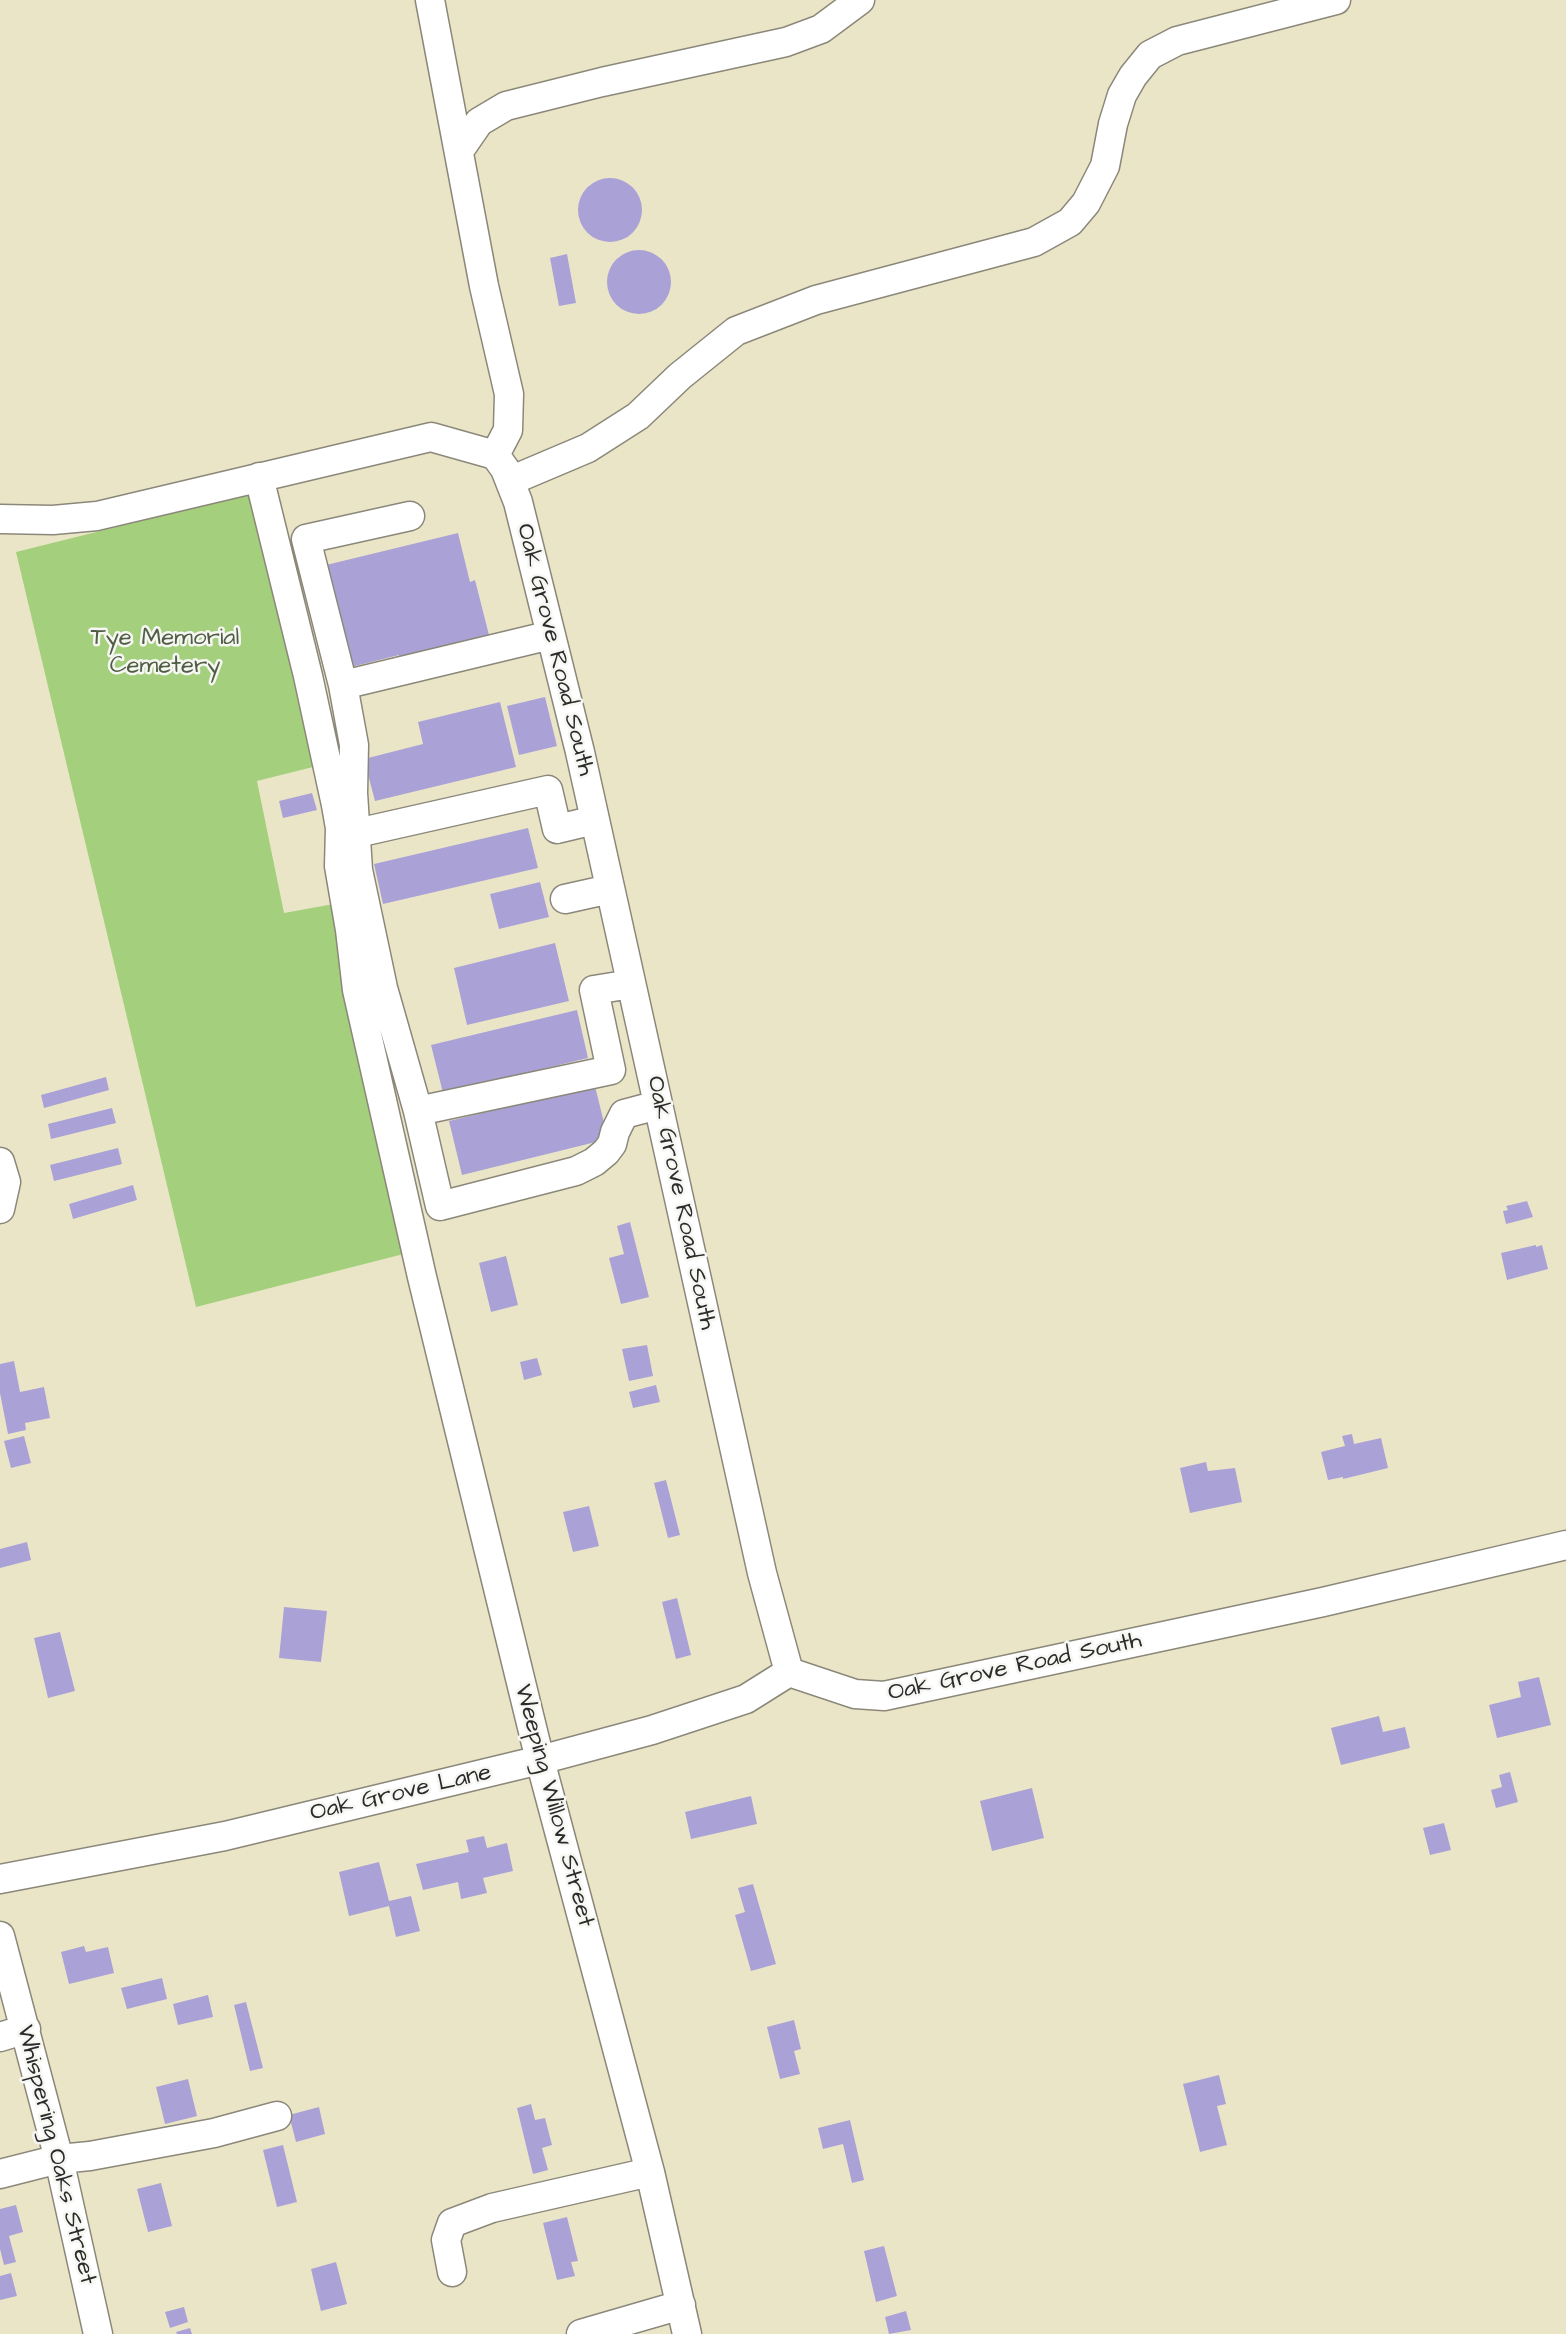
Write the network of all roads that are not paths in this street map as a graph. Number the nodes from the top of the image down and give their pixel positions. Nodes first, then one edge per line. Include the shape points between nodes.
1 (430, 0) edge
2 (860, 0) edge
3 (1336, 0) edge
4 (459, 151) junction
5 (495, 455) junction
6 (259, 477) junction
7 (510, 481) junction
8 (410, 516) dead end
9 (0, 519) edge
10 (551, 635) junction
11 (343, 685) junction
12 (595, 820) junction
13 (357, 832) junction
14 (610, 889) junction
15 (565, 899) dead end
16 (631, 984) junction
17 (611, 1070) junction
18 (658, 1105) junction
19 (418, 1111) junction
20 (624, 1114) junction
21 (0, 1162) edge
22 (0, 1209) edge
23 (1566, 1545) edge
24 (789, 1672) junction
25 (540, 1760) junction
26 (0, 1879) edge
27 (0, 1936) edge
28 (13, 2033) edge
29 (277, 2116) dead end
30 (59, 2159) junction
31 (650, 2172) junction
32 (0, 2174) edge
33 (452, 2272) dead end
34 (681, 2305) junction
35 (98, 2334) edge
36 (581, 2334) edge
37 (687, 2334) edge

1 - 4 street
2 - 4 street via 821,29 786,42 506,106 479,122
3 - 7 street via 1177,41 1150,55 1122,95 1105,166 1086,204 1070,222 1046,236 816,300 736,331 638,416 588,448
4 - 5 street via 509,394 508,430
5 - 6 street via 431,438
5 - 7 street, Oak Grove Road South
6 - 9 street via 97,516
6 - 25 street, Weeping Willow Street via 336,805 339,866 357,990
7 - 10 street, Oak Grove Road South
8 - 11 street via 306,539
10 - 11 street
10 - 12 street, Oak Grove Road South
11 - 13 street via 354,746
12 - 13 street via 557,829 548,790
12 - 14 street, Oak Grove Road South
13 - 19 street via 358,870 383,988
14 - 15 street
14 - 16 street, Oak Grove Road South
16 - 17 street via 594,990
16 - 18 street, Oak Grove Road South
17 - 19 street
17 - 20 street
18 - 20 street
18 - 24 street, Oak Grove Road South via 762,1573
19 - 20 street via 440,1206 586,1166 612,1144
21 - 22 street via 6,1182
23 - 24 street, Oak Grove Road South via 903,1693 855,1694
24 - 25 street, Oak Grove Lane via 746,1699
25 - 26 street, Oak Grove Lane via 225,1836
25 - 31 street, Weeping Willow Street
27 - 28 street, Whispering Oaks Street
28 - 30 street, Whispering Oaks Street
29 - 30 street via 158,2145
30 - 32 street
30 - 35 street, Whispering Oaks Street
31 - 33 street via 492,2208 452,2223 446,2239
31 - 34 street, Weeping Willow Street
34 - 36 street
34 - 37 street, Weeping Willow Street

